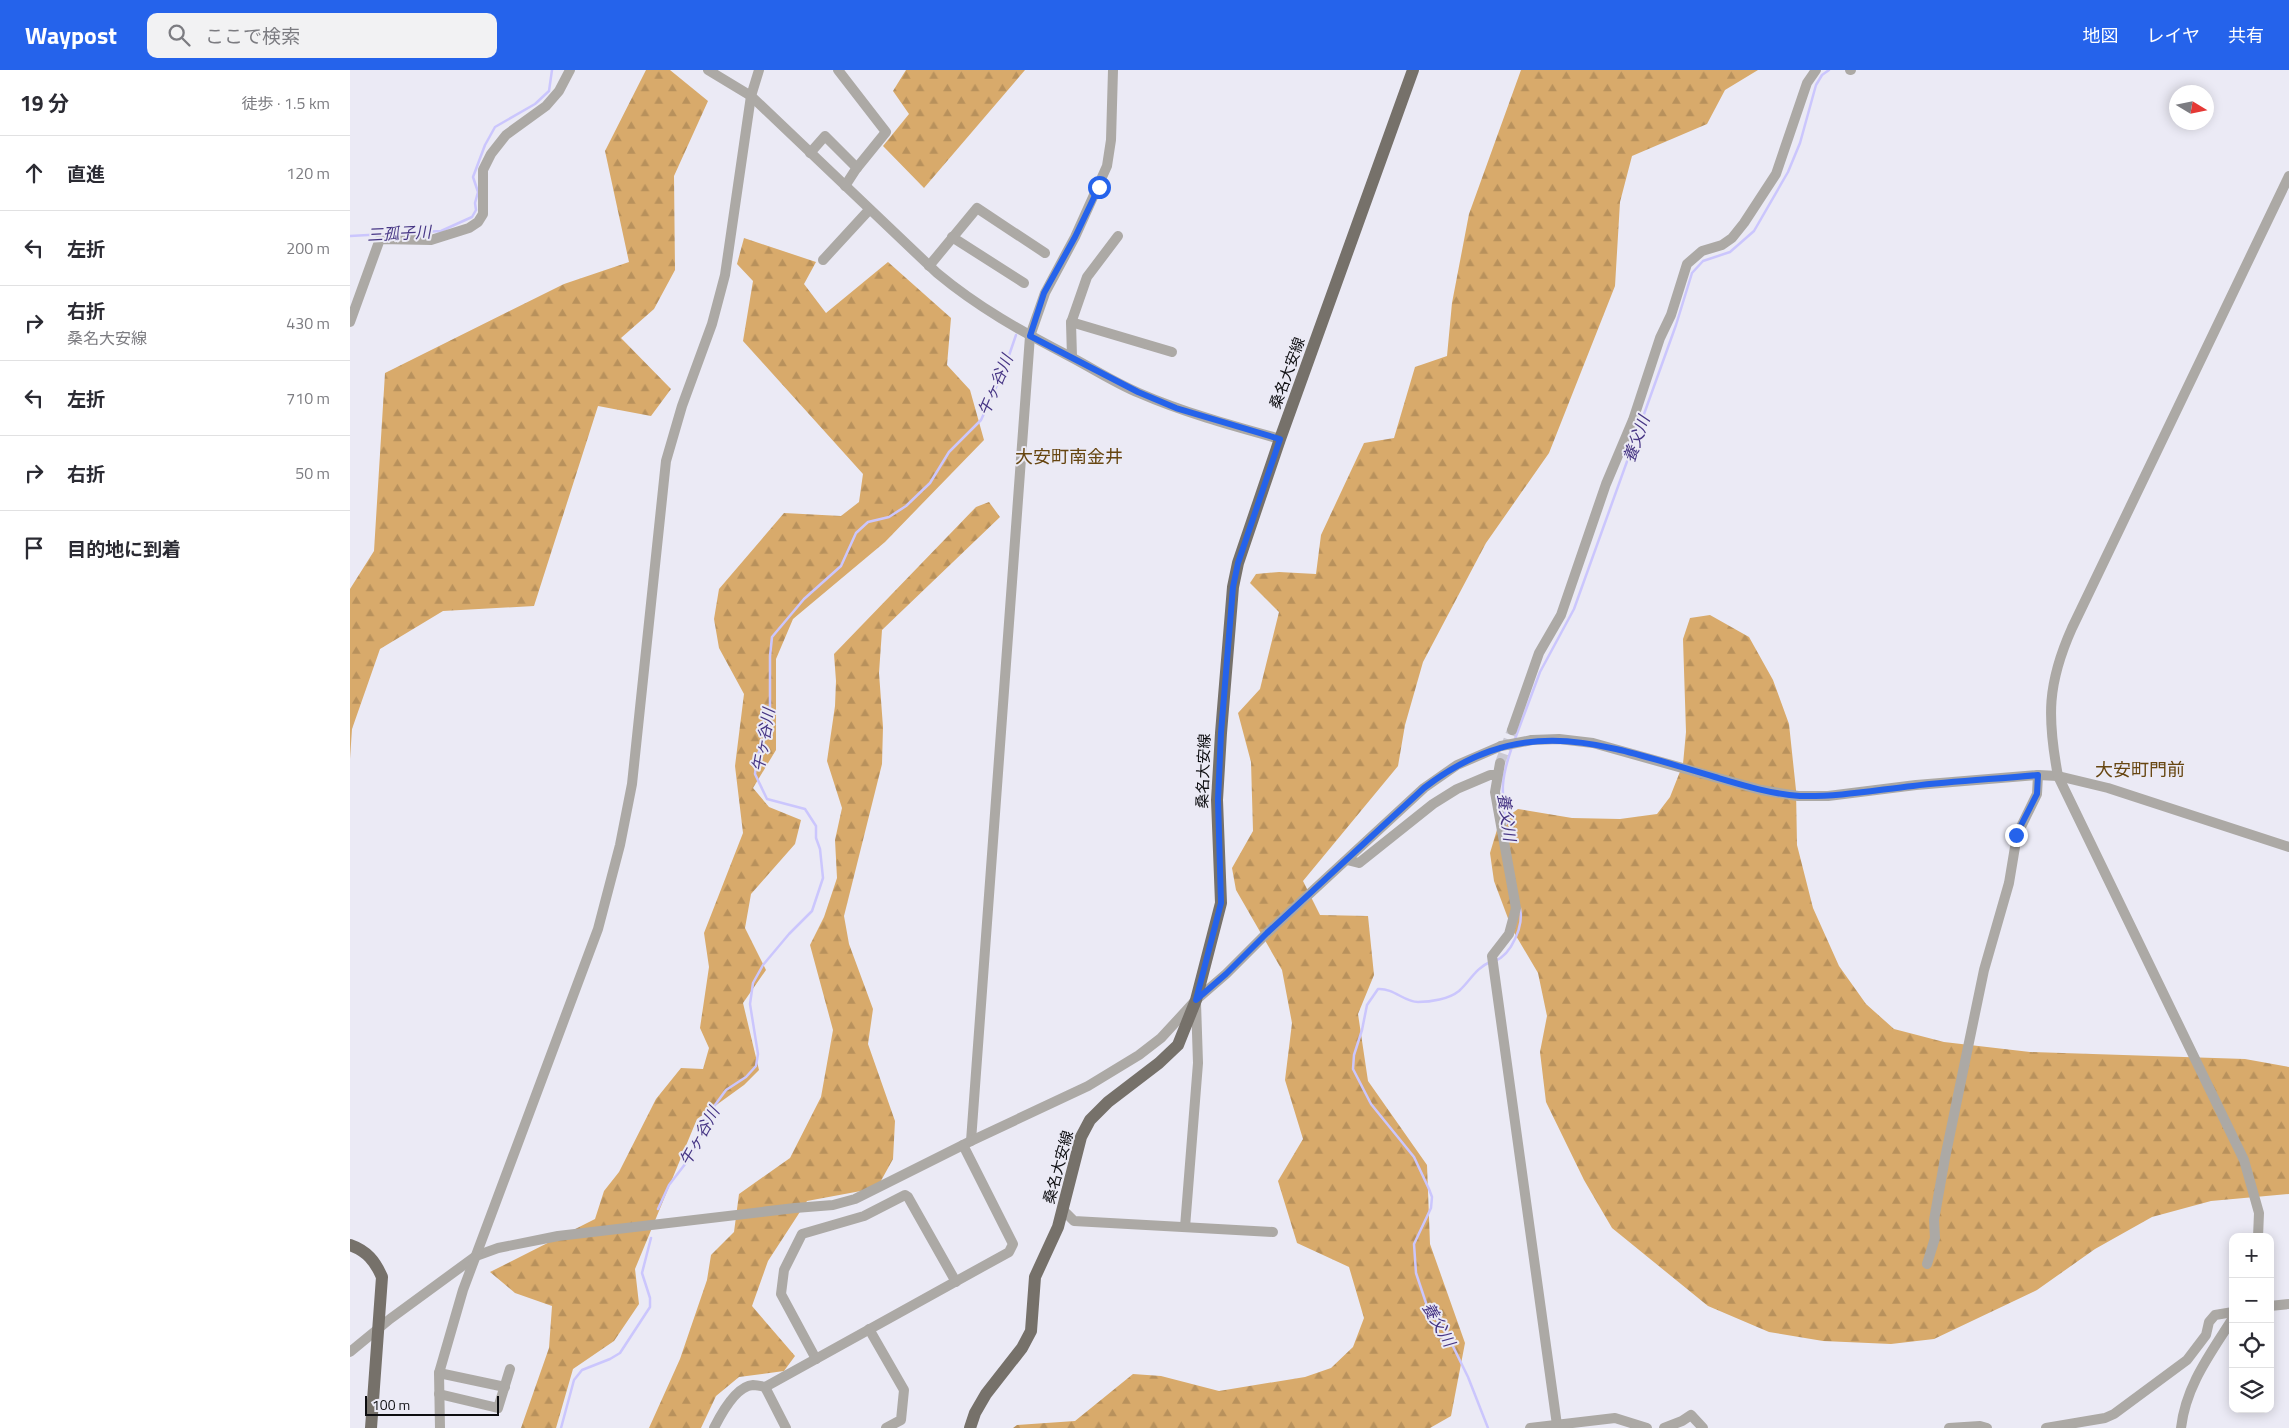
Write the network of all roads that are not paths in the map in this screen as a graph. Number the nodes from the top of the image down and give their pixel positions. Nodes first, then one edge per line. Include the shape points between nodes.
1 (570, 70) edge
2 (708, 70) edge
3 (759, 70) edge
4 (838, 70) edge
5 (1113, 70) edge
6 (1413, 70) edge
7 (1816, 70) edge
8 (751, 96) junction
9 (810, 153) junction
10 (857, 168) junction
11 (2289, 176) edge
12 (845, 186) junction
13 (870, 210) junction
14 (1118, 236) dead end
15 (952, 237) junction
16 (1045, 253) dead end
17 (823, 260) dead end
18 (929, 266) junction
19 (1024, 283) dead end
20 (350, 322) edge
21 (1071, 322) junction
22 (1030, 336) junction
23 (1172, 352) dead end
24 (1072, 357) junction
25 (1280, 439) junction
26 (1512, 730) tunnel mouth
27 (1500, 763) tunnel mouth
28 (1497, 775) junction
29 (2038, 775) junction
30 (2058, 776) junction
31 (2289, 847) edge
32 (1350, 856) junction
33 (1196, 1000) junction
34 (967, 1143) junction
35 (1063, 1210) junction
36 (1185, 1227) junction
37 (1273, 1232) dead end
38 (2258, 1233) edge
39 (350, 1245) edge
40 (476, 1256) junction
41 (1927, 1264) dead end
42 (956, 1282) junction
43 (2289, 1304) edge
44 (2274, 1306) edge
45 (2229, 1313) edge
46 (2230, 1323) edge
47 (378, 1328) junction
48 (869, 1329) junction
49 (350, 1352) edge
50 (816, 1358) junction
51 (510, 1369) dead end
52 (439, 1373) junction
53 (505, 1387) junction
54 (765, 1387) junction
55 (439, 1394) junction
56 (1557, 1424) junction
57 (371, 1428) edge
58 (440, 1428) edge
59 (714, 1428) edge
60 (786, 1428) edge
61 (886, 1428) edge
62 (970, 1428) edge
63 (1530, 1428) edge
64 (1647, 1428) edge
65 (1664, 1428) edge
66 (1703, 1428) edge
67 (1948, 1428) edge
68 (1987, 1428) edge
69 (2046, 1428) edge
70 (2180, 1428) edge

1 - 20 street via 562,87 546,106 506,135 492,154 483,170 483,214 478,222 432,240 380,239
2 - 8 street
3 - 8 street
4 - 10 street via 886,132
5 - 22 street via 1112,131 1107,166 1075,237 1044,293
6 - 25 main road, 桑名大安線
7 - 26 street via 1807,83 1776,174 1744,223 1732,238 1702,251 1687,264 1561,615 1539,653
8 - 9 street
8 - 40 street via 725,275 666,461 632,784 620,846 598,929
9 - 10 street via 825,136
9 - 12 street
10 - 12 street
11 - 30 street via 2062,650 2050,702 2052,744
12 - 13 street
13 - 17 street
13 - 18 street
14 - 21 street via 1087,277
15 - 16 street via 978,208
15 - 18 street
15 - 19 street
18 - 22 street via 968,299
21 - 23 street
21 - 24 street
22 - 24 street
22 - 34 street
24 - 25 street via 1176,408
25 - 33 main road, 桑名大安線 via 1233,587 1218,800 1221,903
27 - 28 street
28 - 32 street via 1490,775 1449,794 1359,863
28 - 56 street via 1496,792 1516,908 1510,934 1492,956
29 - 30 street
29 - 32 street, bridge via 1828,796 1798,796 1746,786 1593,743 1559,739 1519,742 1489,750 1441,775
29 - 41 street via 2037,794 2016,835 2009,883 1984,970 1945,1158 1934,1220 1935,1238
30 - 31 street via 2108,788
30 - 38 street via 2244,1160 2259,1213
32 - 33 street
33 - 34 street via 1161,1038 1139,1056 1088,1086
33 - 35 main road, 桑名大安線 via 1178,1045 1090,1120 1081,1137
33 - 36 street via 1198,1064
34 - 40 street via 855,1199 832,1205 558,1236 498,1248
34 - 42 street via 1013,1244 1009,1252
35 - 36 street via 1074,1221
35 - 62 main road, 桑名大安線 via 1035,1277 1031,1331 1022,1348 986,1394
36 - 37 street
39 - 47 main road via 363,1250 376,1263 382,1277
40 - 47 street
40 - 52 street
42 - 48 street
42 - 50 street via 905,1196 864,1216 802,1234 784,1270 781,1294
43 - 44 street
45 - 69 street via 2215,1315 2209,1322 2206,1335 2187,1360 2114,1414
46 - 70 street via 2190,1390
47 - 49 street
47 - 57 main road
48 - 50 street
48 - 61 street via 904,1390 901,1420
50 - 54 street
51 - 53 street
52 - 53 street
52 - 55 street
53 - 55 street via 498,1408
54 - 59 street via 753,1385 744,1388 723,1410
54 - 60 street
55 - 58 street
56 - 63 street
56 - 64 street via 1615,1418
65 - 66 street via 1691,1415
67 - 68 street

